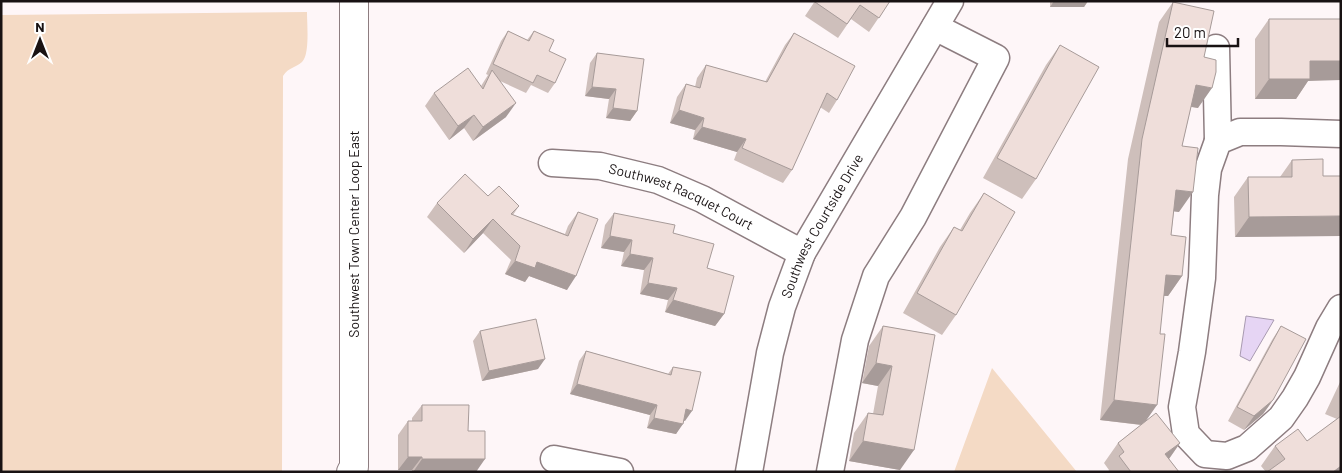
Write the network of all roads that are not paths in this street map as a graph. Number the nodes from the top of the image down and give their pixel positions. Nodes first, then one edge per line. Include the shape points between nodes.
1 (354, 1) edge
2 (950, 1) edge
3 (935, 27) junction
4 (1216, 48) dead end
5 (1341, 134) edge
6 (1218, 141) junction
7 (552, 163) dead end
8 (802, 253) junction
9 (1341, 308) edge
10 (554, 459) dead end
11 (355, 470) edge
12 (620, 472) edge
13 (749, 472) edge
14 (830, 472) edge

1 - 11 main road, Southwest Town Center Loop East
2 - 3 street, Southwest Courtside Drive
3 - 8 street, Southwest Courtside Drive
3 - 14 street via 996,58 913,217 876,276 855,340
4 - 6 street
5 - 6 street via 1240,132
6 - 9 street via 1208,168 1205,195 1202,278 1182,407 1186,434 1205,454 1227,456 1247,448 1281,418 1295,398
7 - 8 street, Southwest Racquet Court via 600,166 658,180 702,199
8 - 13 street, Southwest Courtside Drive via 775,334
10 - 12 street

